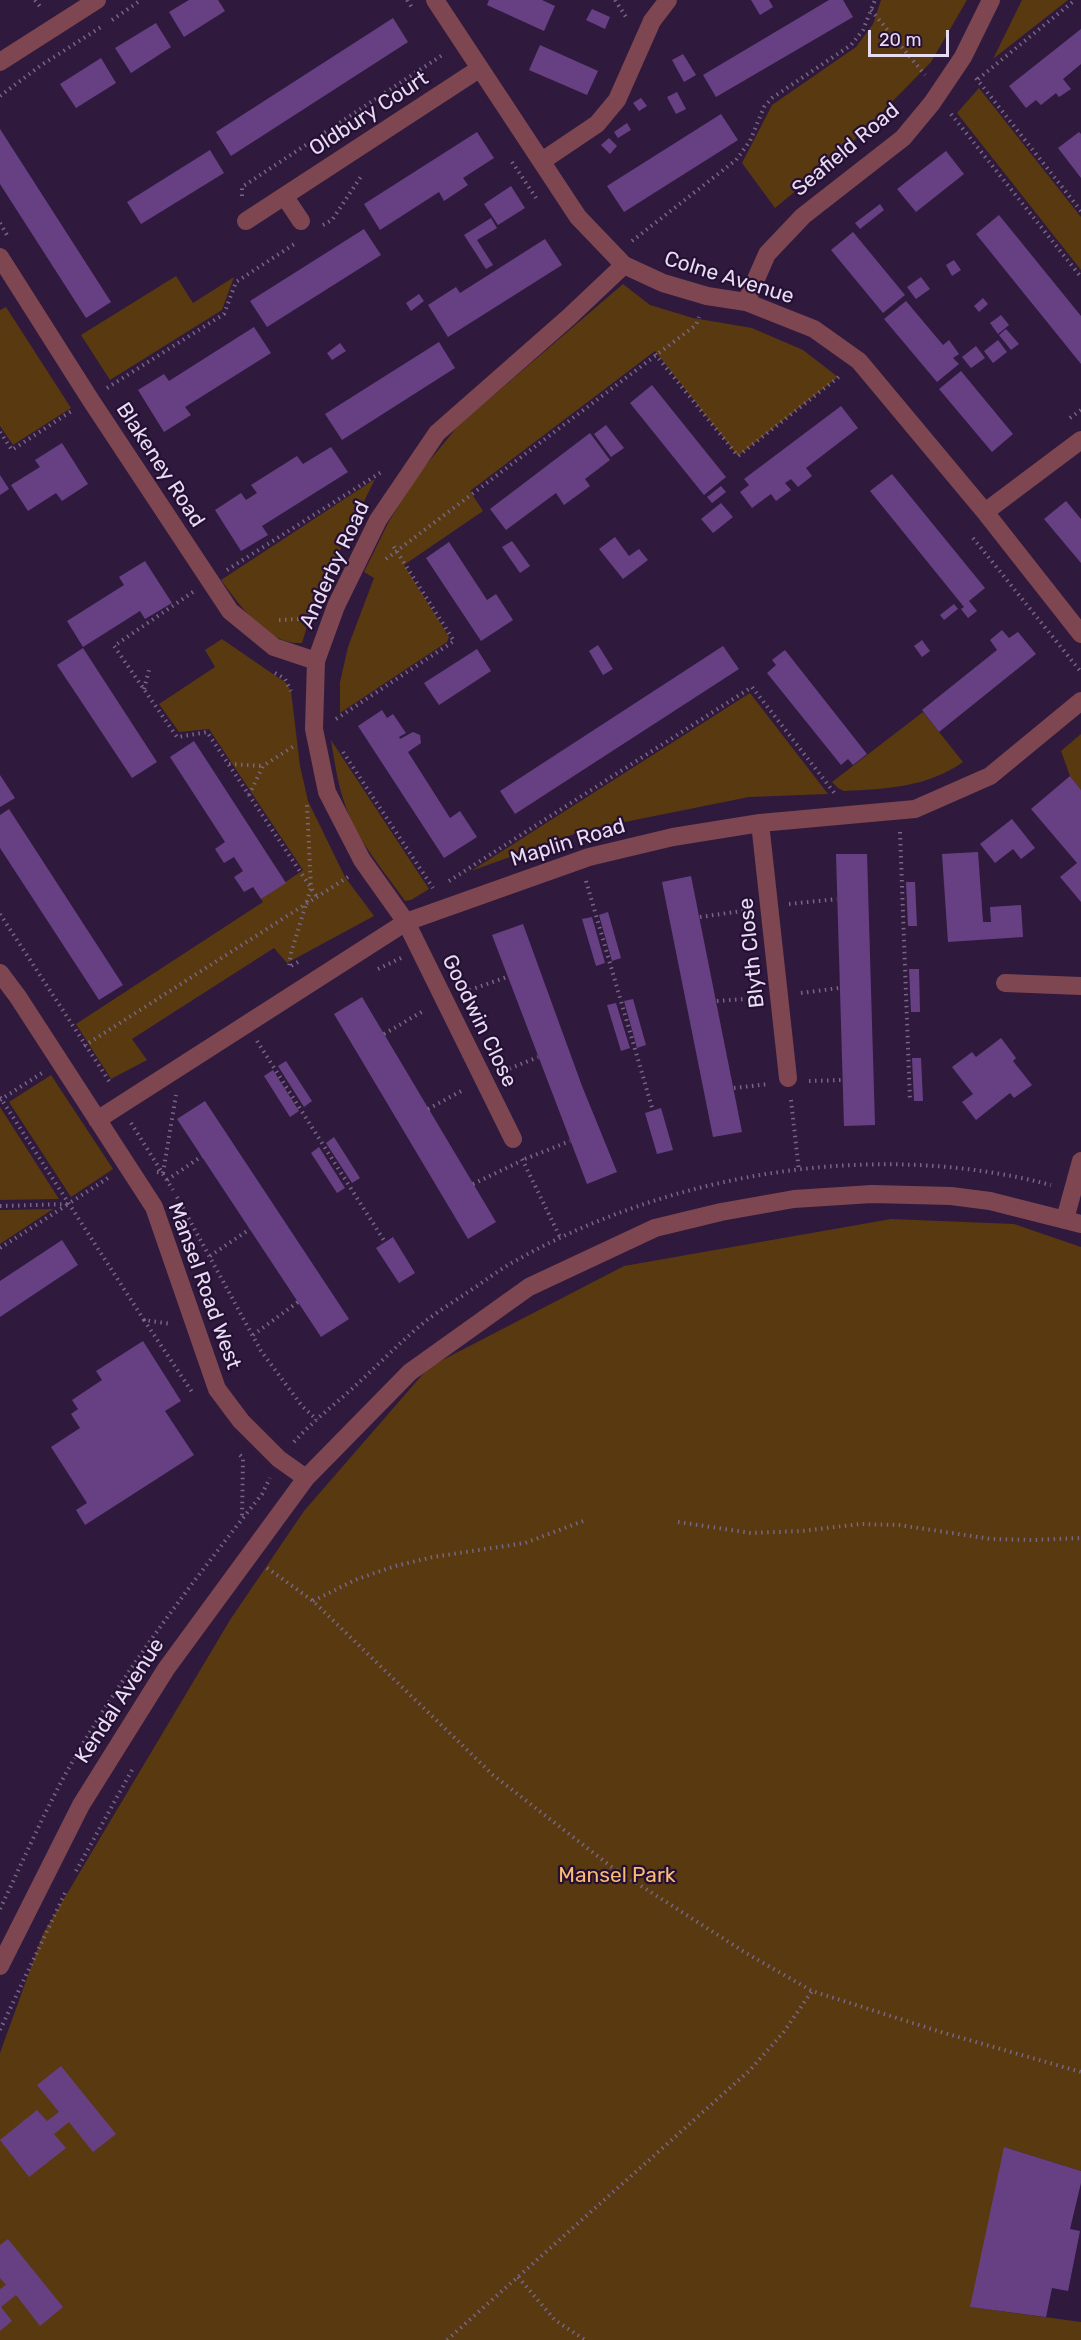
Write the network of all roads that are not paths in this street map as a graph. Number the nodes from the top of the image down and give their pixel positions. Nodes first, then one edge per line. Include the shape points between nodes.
1 (97, 0) edge
2 (435, 0) edge
3 (668, 0) edge
4 (991, 0) edge
5 (0, 62) edge
6 (479, 69) junction
7 (542, 161) junction
8 (285, 196) junction
9 (246, 221) road end
10 (309, 225) road end
11 (619, 260) junction
12 (3, 270) edge
13 (746, 302) junction
14 (1081, 440) edge
15 (985, 512) junction
16 (1081, 634) edge
17 (316, 661) junction
18 (1081, 701) edge
19 (760, 823) junction
20 (403, 918) junction
21 (0, 973) edge
22 (1005, 983) dead end
23 (1081, 986) edge
24 (788, 1078) road end
25 (97, 1120) junction
26 (513, 1139) road end
27 (1081, 1161) edge
28 (1073, 1222) edge
29 (306, 1478) junction
30 (0, 1966) edge

1 - 5 street
2 - 6 street, Colne Avenue
3 - 7 street via 652,21 617,100 597,124
4 - 13 street, Seafield Road via 963,57 903,138 796,223 767,254
6 - 7 street, Colne Avenue
6 - 8 street, Oldbury Court
7 - 11 street, Colne Avenue via 578,217
8 - 9 street, Oldbury Court
8 - 10 street
11 - 13 street, Colne Avenue via 674,287
11 - 17 street, Anderby Road via 437,433 378,520 336,606
12 - 17 street, Blakeney Road via 230,611 274,647
13 - 15 street, Colne Avenue via 814,329 859,361
14 - 15 street
15 - 16 street, Colne Avenue
17 - 20 street, Anderby Road via 315,732 327,792 366,866
18 - 19 street, Maplin Road via 990,776 915,809
19 - 20 street, Maplin Road via 673,837 580,860
19 - 24 street, Blyth Close
20 - 25 street, Maplin Road
20 - 26 street, Goodwin Close
21 - 25 street, Mansel Road West
22 - 23 street
25 - 29 street, Mansel Road West via 154,1208 217,1389 241,1421 279,1459
27 - 28 street
28 - 29 street, Kendal Avenue via 990,1201 872,1194 794,1199 655,1228 529,1287 428,1359 410,1372
29 - 30 street, Kendal Avenue via 159,1678 81,1805

